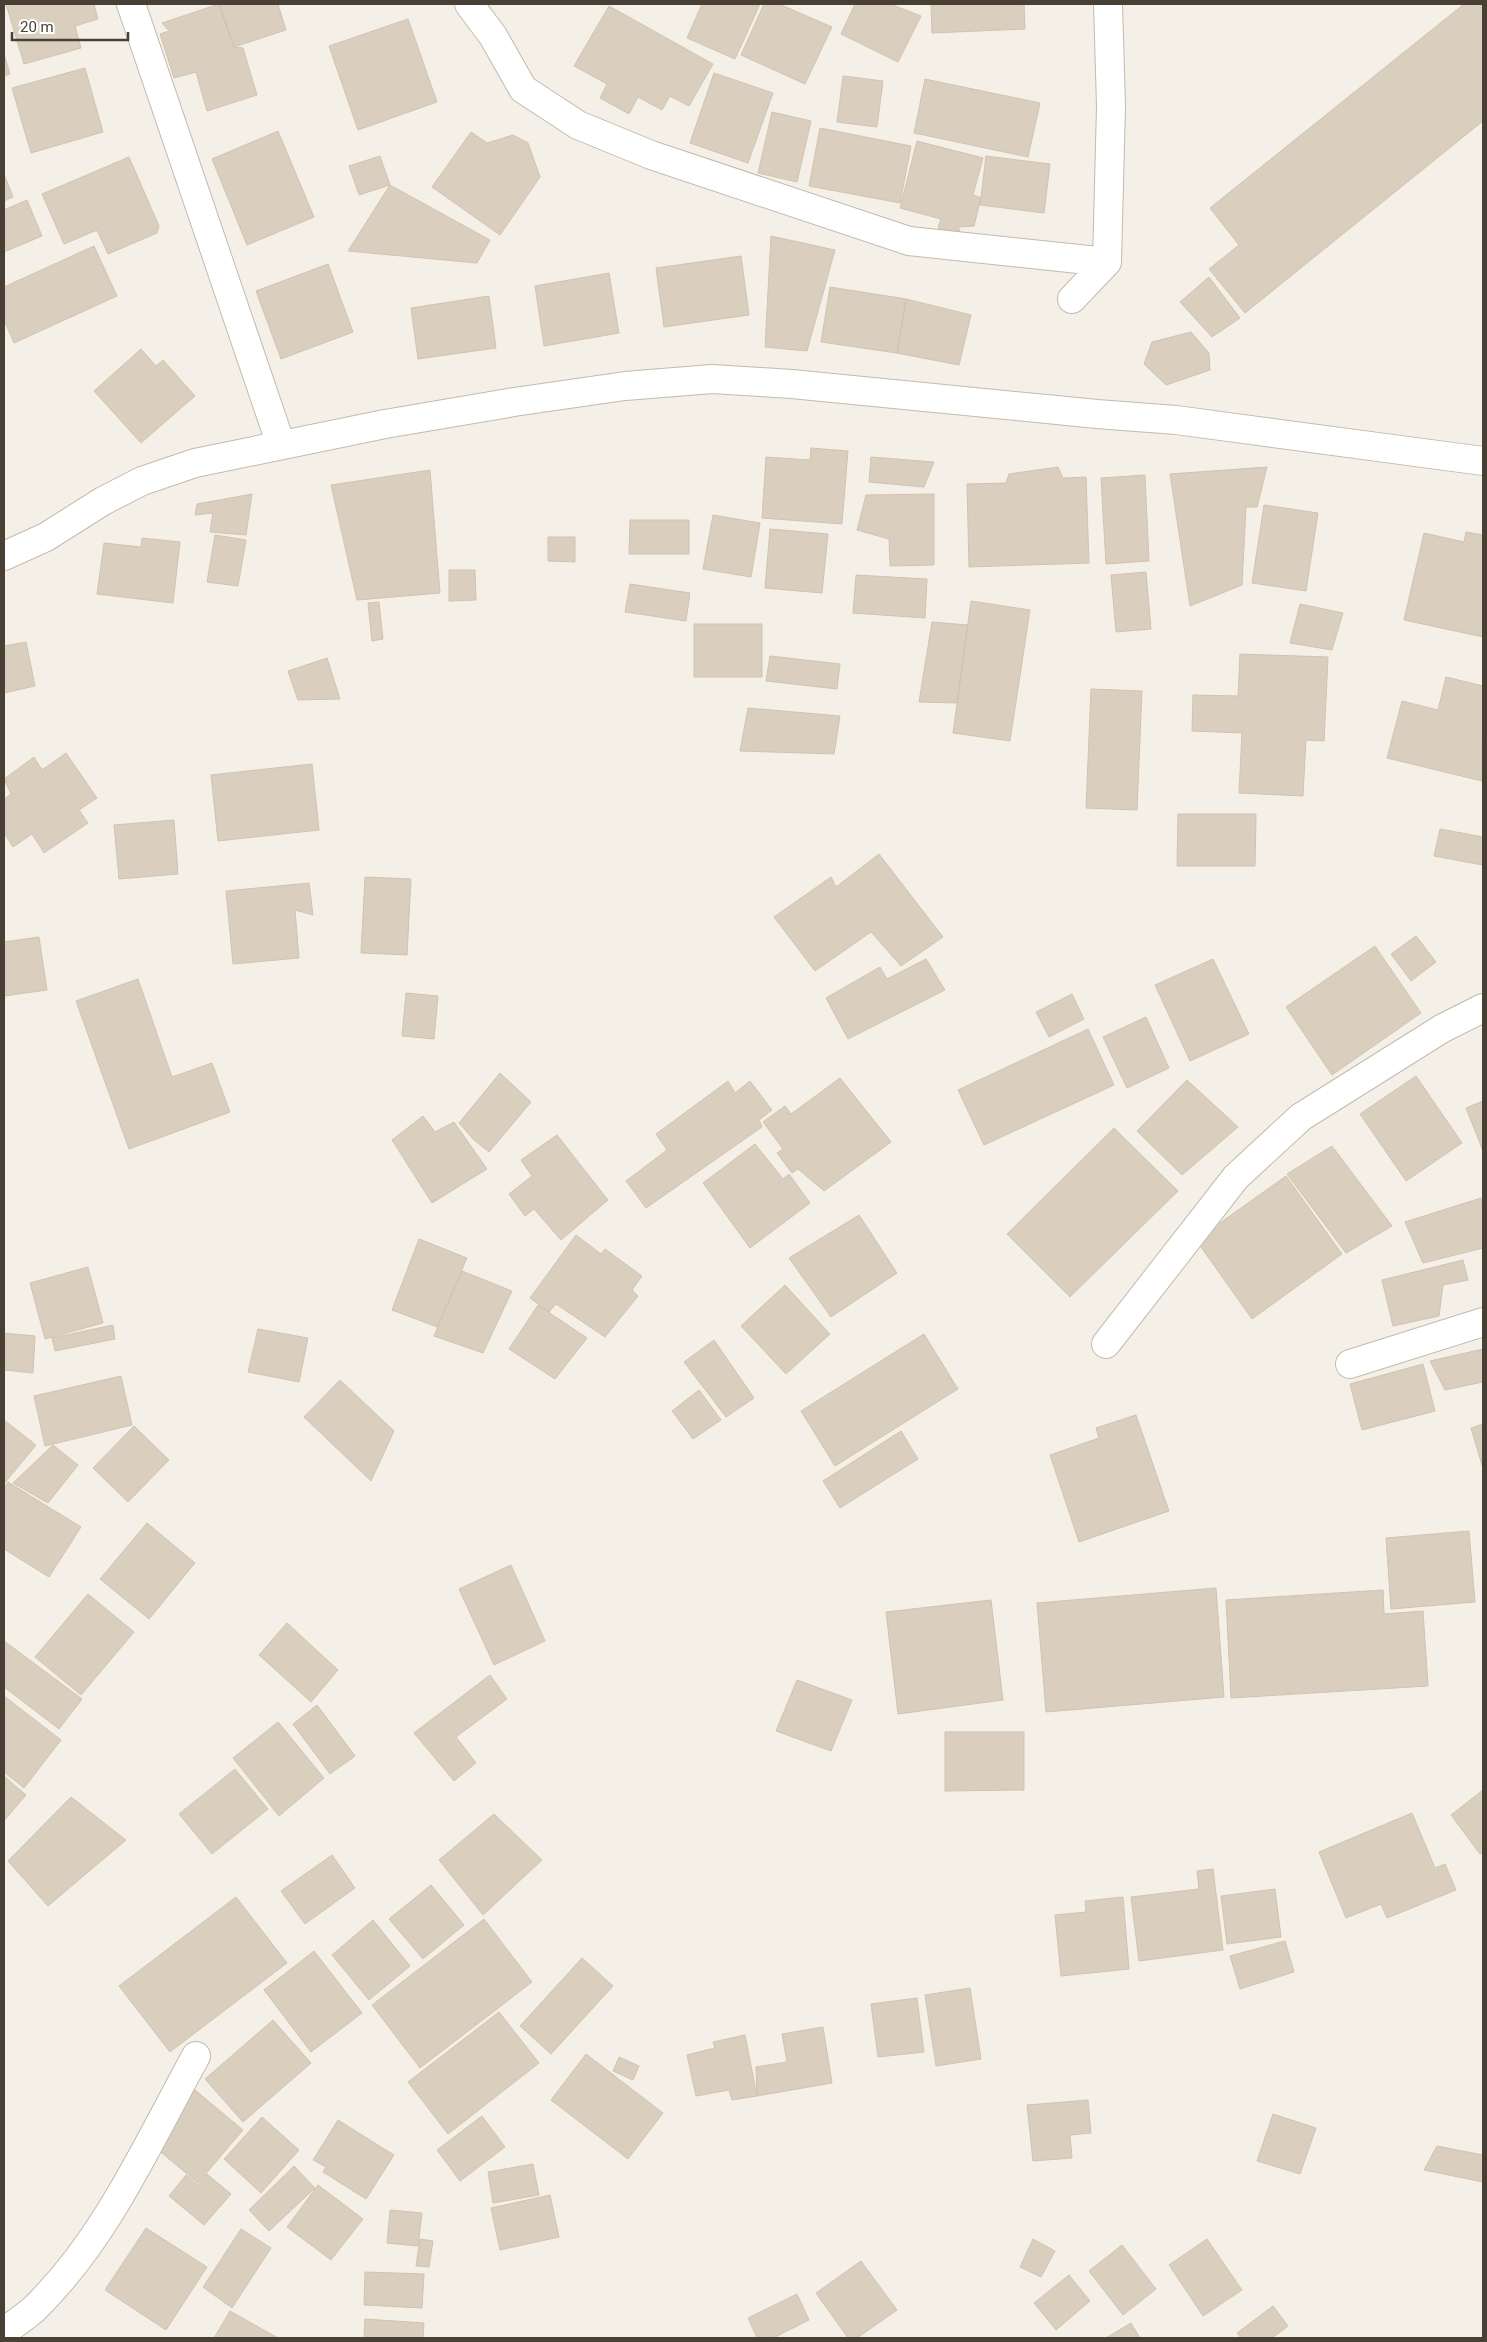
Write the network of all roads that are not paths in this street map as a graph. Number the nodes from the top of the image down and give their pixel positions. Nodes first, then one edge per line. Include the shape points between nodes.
1 (131, 4) edge
2 (469, 4) edge
3 (1108, 4) edge
4 (1107, 262) junction
5 (1072, 300) dead end
6 (281, 445) junction
7 (1483, 460) edge
8 (4, 556) edge
9 (1483, 1008) edge
10 (1483, 1322) edge
11 (1106, 1344) dead end
12 (1350, 1364) dead end
13 (196, 2056) dead end
14 (4, 2332) edge

1 - 6 street
2 - 4 street via 493,36 523,90 578,125 652,155 908,242
3 - 4 street via 1111,106
4 - 5 street
6 - 7 street via 514,402 625,386 712,380 792,384 1176,420
6 - 8 street via 195,463 142,481 102,501 46,538
9 - 11 street via 1443,1028 1301,1117 1236,1177
10 - 12 street
13 - 14 street via 125,2186 76,2262 33,2309

